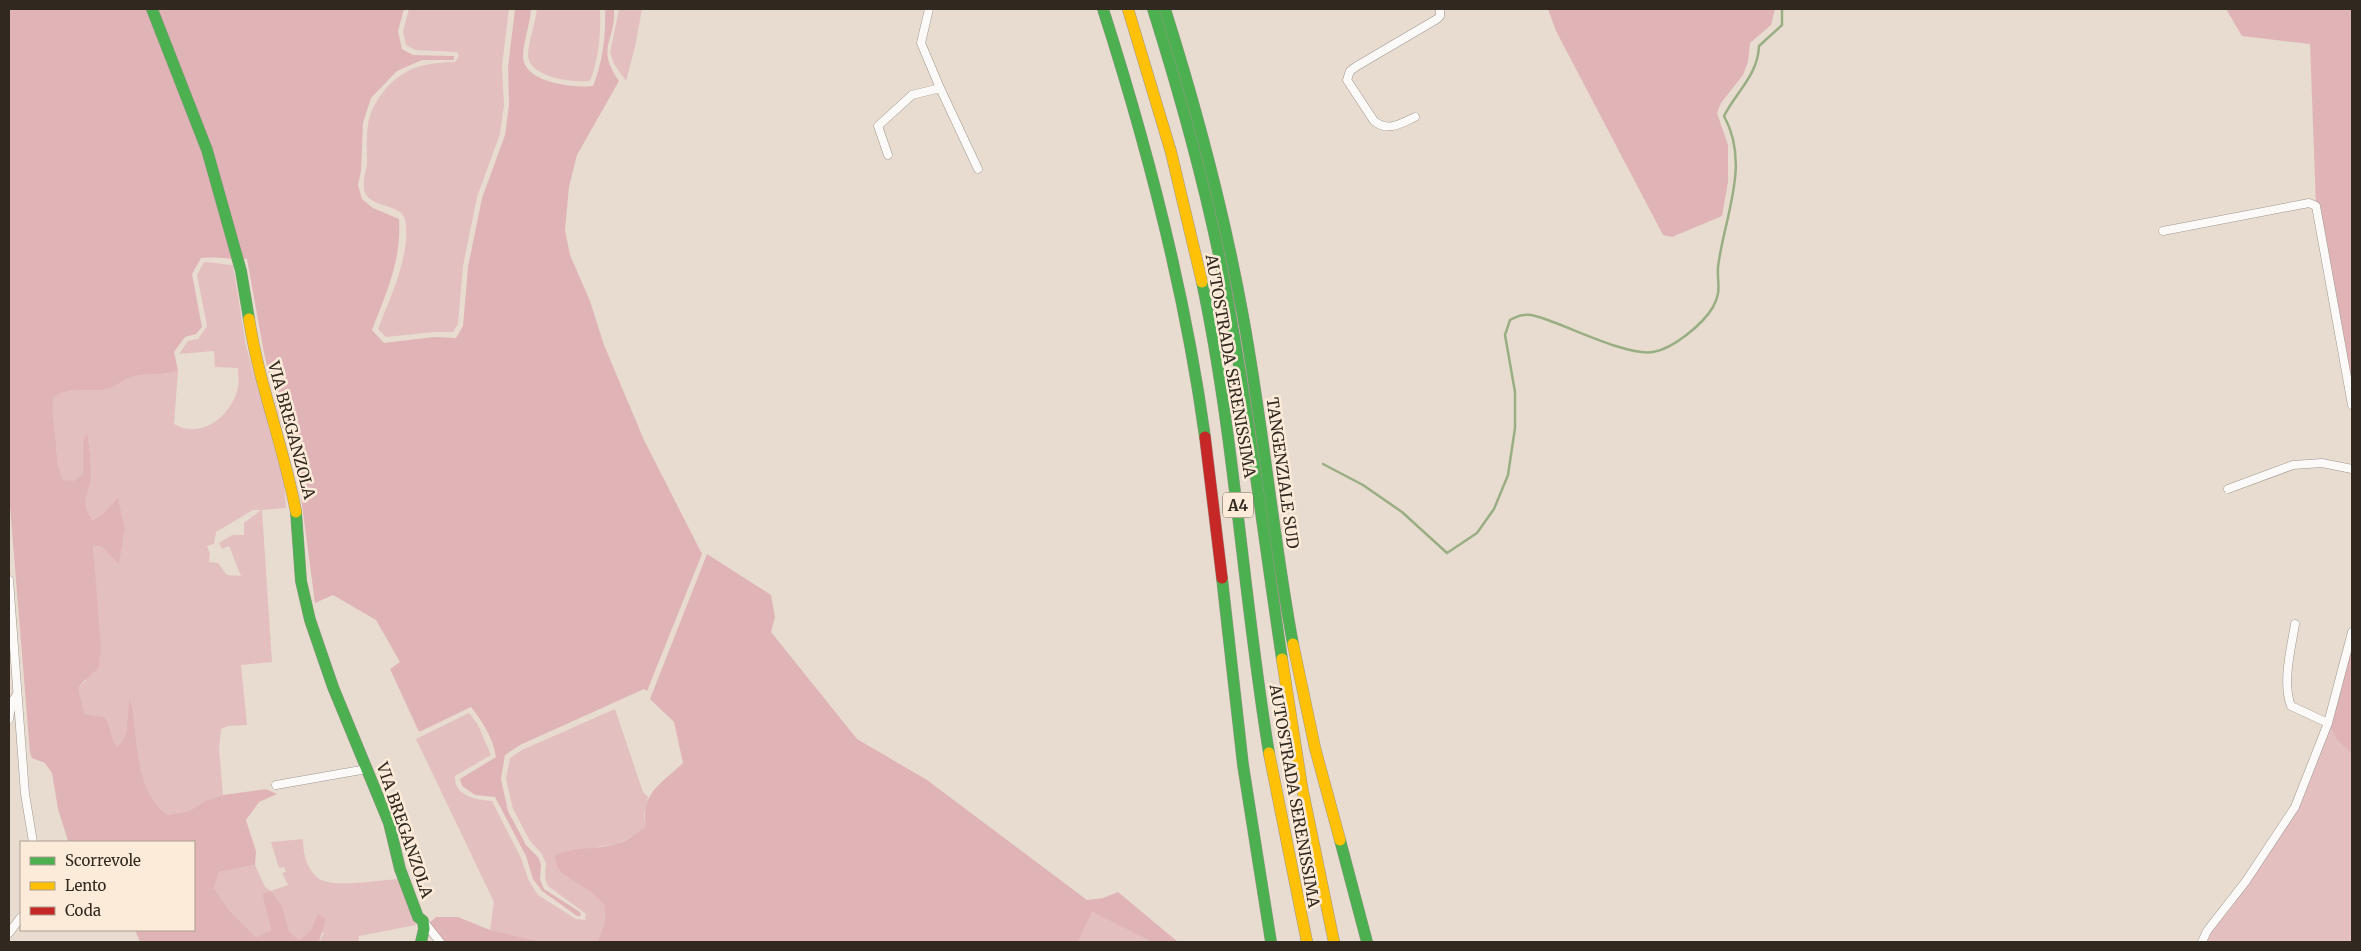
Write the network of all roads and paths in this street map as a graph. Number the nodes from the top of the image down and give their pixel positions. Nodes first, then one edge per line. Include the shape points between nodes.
1 (152, 9) edge
2 (929, 9) edge
3 (1103, 9) edge
4 (1128, 9) edge
5 (1153, 9) edge
6 (1165, 9) edge
7 (1440, 9) edge
8 (940, 88) junction
9 (1415, 117) dead end
10 (888, 155) dead end
11 (978, 169) dead end
12 (2163, 231) dead end
13 (2352, 405) edge
14 (2352, 469) edge
15 (2228, 489) dead end
16 (9, 580) edge
17 (2295, 624) dead end
18 (2352, 632) edge
19 (17, 694) junction
20 (9, 719) edge
21 (2328, 722) junction
22 (368, 769) junction
23 (276, 785) dead end
24 (32, 841) edge
25 (20, 918) edge
26 (423, 921) junction
27 (9, 933) edge
28 (421, 942) edge
29 (440, 942) edge
30 (1271, 942) edge
31 (1306, 942) edge
32 (1334, 942) edge
33 (1367, 942) edge
34 (2202, 942) edge

1 - 22 main road, VIA BREGANZOLA via 212,168 242,270 252,341 296,512 301,581 310,620
2 - 8 street via 922,43
3 - 30 main road, A4 via 1126,78 1158,201 1199,398 1247,806
4 - 31 main road, AUTOSTRADA SERENISSIMA / A4 via 1183,196 1210,325 1233,464 1260,700 1276,800
5 - 32 main road, TANGENZIALE SUD via 1204,190 1231,318 1297,761
6 - 33 main road, TANGENZIALE SUD via 1217,197 1242,316 1300,684
7 - 9 street via 1440,16 1357,66 1350,71 1347,80 1379,125 1390,127
8 - 10 street via 912,95 878,126
8 - 11 street
12 - 13 street via 2309,203 2316,206
14 - 15 street via 2322,463 2293,465
16 - 19 street
17 - 21 street via 2287,696 2291,706
18 - 21 street
19 - 20 street
19 - 24 street
21 - 34 street via 2295,807
22 - 23 street
22 - 26 main road, VIA BREGANZOLA via 389,823 400,869 418,917
25 - 27 street
26 - 28 main road, VIA BREGANZOLA
26 - 29 street

